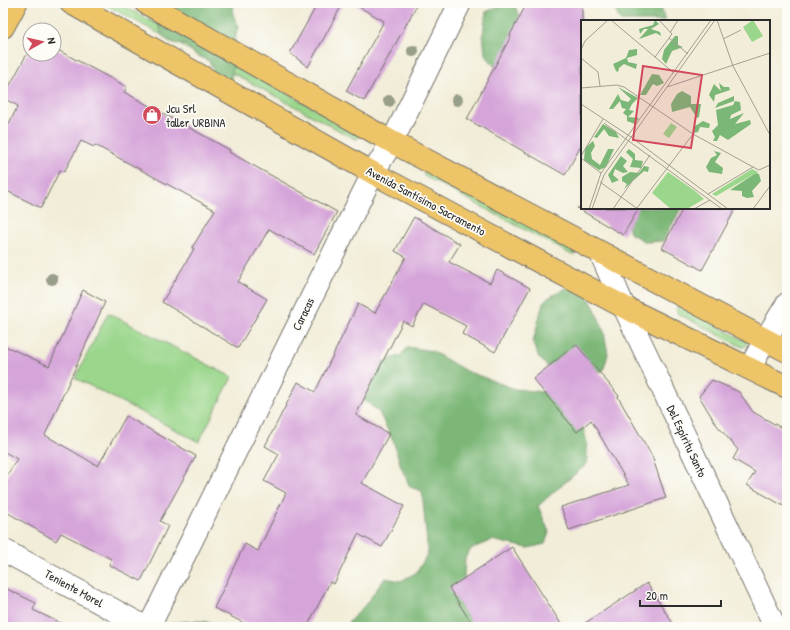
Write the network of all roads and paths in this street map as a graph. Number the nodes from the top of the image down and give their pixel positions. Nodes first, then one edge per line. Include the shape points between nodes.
1 (16, 3) edge
2 (71, 3) edge
3 (146, 3) edge
4 (460, 3) edge
5 (3, 27) edge
6 (392, 142) junction
7 (373, 173) junction
8 (601, 254) junction
9 (787, 304) edge
10 (624, 307) junction
11 (765, 340) junction
12 (787, 351) edge
13 (750, 368) junction
14 (787, 387) edge
15 (3, 550) edge
16 (145, 627) edge
17 (149, 627) edge
18 (775, 627) edge

1 - 5 main road
2 - 7 main road, Avenida Santísimo Sacramento
3 - 6 main road
4 - 6 street, Caracas
6 - 7 street, Caracas
6 - 8 main road
7 - 10 main road, Avenida Santísimo Sacramento
7 - 17 street, Caracas
8 - 10 street, Del Espíritu Santo
8 - 11 main road
9 - 11 street
10 - 13 main road, Avenida Santísimo Sacramento
10 - 18 street, Del Espíritu Santo
11 - 12 main road
11 - 13 street
13 - 14 main road, Avenida Santísimo Sacramento
15 - 16 street, Teniente Morel

